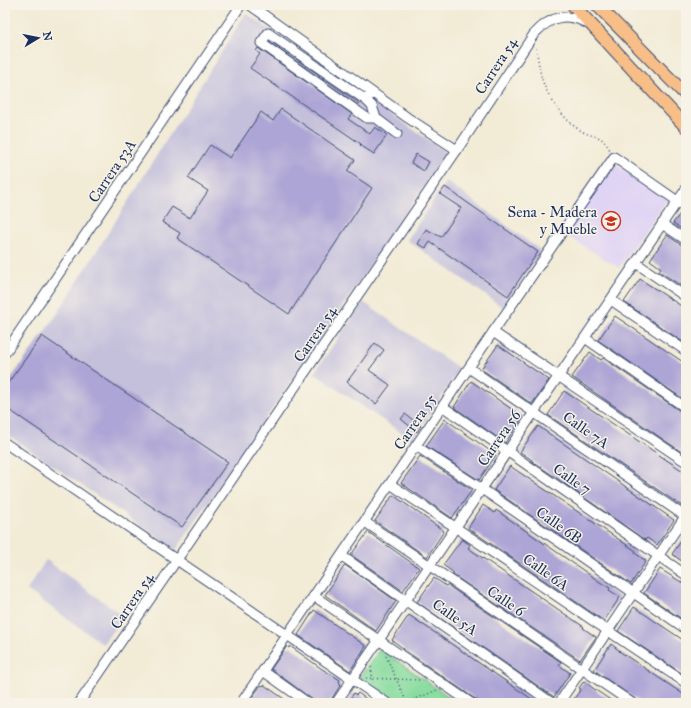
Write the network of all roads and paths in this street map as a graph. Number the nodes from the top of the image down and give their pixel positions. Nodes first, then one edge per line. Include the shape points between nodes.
1 (241, 5) edge
2 (250, 5) edge
3 (573, 5) edge
4 (597, 5) edge
5 (592, 27) junction
6 (534, 34) junction
7 (372, 93) junction
8 (686, 95) edge
9 (366, 100) junction
10 (376, 118) junction
11 (686, 127) edge
12 (397, 134) dead end
13 (457, 150) junction
14 (614, 157) junction
15 (686, 189) edge
16 (678, 202) junction
17 (686, 207) edge
18 (662, 224) junction
19 (686, 240) edge
20 (636, 263) junction
21 (686, 297) edge
22 (610, 300) junction
23 (493, 332) junction
24 (585, 338) junction
25 (686, 351) edge
26 (5, 353) edge
27 (469, 368) junction
28 (558, 376) junction
29 (442, 406) junction
30 (686, 408) edge
31 (534, 412) junction
32 (5, 443) edge
33 (416, 446) junction
34 (508, 451) junction
35 (686, 462) edge
36 (390, 484) junction
37 (482, 489) junction
38 (686, 516) edge
39 (365, 522) junction
40 (456, 527) junction
41 (342, 556) junction
42 (658, 556) junction
43 (177, 560) junction
44 (429, 566) junction
45 (686, 574) edge
46 (633, 594) junction
47 (314, 596) junction
48 (406, 600) junction
49 (686, 629) edge
50 (607, 631) junction
51 (287, 635) junction
52 (379, 640) junction
53 (369, 655) junction
54 (582, 669) junction
55 (263, 671) junction
56 (372, 677) junction
57 (396, 678) junction
58 (352, 679) junction
59 (442, 683) junction
60 (686, 683) edge
61 (375, 695) junction
62 (79, 703) edge
63 (241, 703) edge
64 (308, 703) edge
65 (336, 703) edge
66 (387, 703) edge
67 (407, 703) edge
68 (471, 703) edge
69 (552, 703) edge
70 (559, 703) edge
71 (632, 703) edge

1 - 26 street, Carrera 53A
2 - 7 street
3 - 5 highway
4 - 8 highway
5 - 6 street, Carrera 54 via 581,20 556,18 544,24
5 - 11 highway
6 - 13 street, Carrera 54
6 - 14 path via 542,80 556,107 583,132 598,136 606,143
7 - 9 street
7 - 13 street
9 - 10 street via 372,106
9 - 10 street via 268,33 261,43 367,118
10 - 12 street
13 - 43 street, Carrera 54
14 - 16 street
14 - 23 street, Carrera 55
15 - 16 street, Carrera 56
16 - 17 street
16 - 18 street, Carrera 56
18 - 19 street
18 - 20 street, Carrera 56
20 - 21 street
20 - 22 street, Carrera 56
22 - 24 street, Carrera 56
22 - 25 street
23 - 27 street, Carrera 55
23 - 28 street
24 - 28 street, Carrera 56
24 - 30 street
27 - 29 street, Carrera 55
27 - 31 street, Calle 7A
28 - 31 street, Carrera 56
28 - 35 street
29 - 33 street, Carrera 55
29 - 34 street, Calle 7
31 - 34 street, Carrera 56
31 - 38 street, Calle 7A
32 - 43 street
33 - 36 street, Carrera 55
33 - 37 street, Calle 6B
34 - 37 street, Carrera 56
34 - 42 street, Calle 7
36 - 39 street, Carrera 55
36 - 40 street, Calle 6A
37 - 40 street, Carrera 56
37 - 46 street, Calle 6B
38 - 42 street
39 - 41 street, Carrera 55
39 - 44 street, Calle 6
40 - 44 street, Carrera 56
40 - 50 street, Calle 6A
41 - 47 street, Carrera 55
41 - 48 street, Calle 5A
42 - 45 street, Calle 7
42 - 46 street
43 - 51 street
43 - 62 street, Carrera 54
44 - 48 street, Carrera 56
44 - 54 street, Calle 6
46 - 49 street, Calle 6B
46 - 50 street
47 - 51 street, Carrera 55
47 - 52 street
48 - 52 street, Carrera 56
48 - 69 street, Calle 5A
50 - 54 street
50 - 60 street, Calle 6A
51 - 55 street, Carrera 55
51 - 58 street
52 - 53 street, Carrera 56
52 - 57 path
52 - 59 street
53 - 56 path
53 - 58 street, Carrera 56
54 - 70 street
54 - 71 street, Calle 6
55 - 63 street, Carrera 55
55 - 64 street
56 - 57 path
56 - 58 path
56 - 61 path
57 - 59 path
57 - 67 path
58 - 61 street
58 - 65 street, Carrera 56
59 - 67 path
59 - 68 street
61 - 66 street

